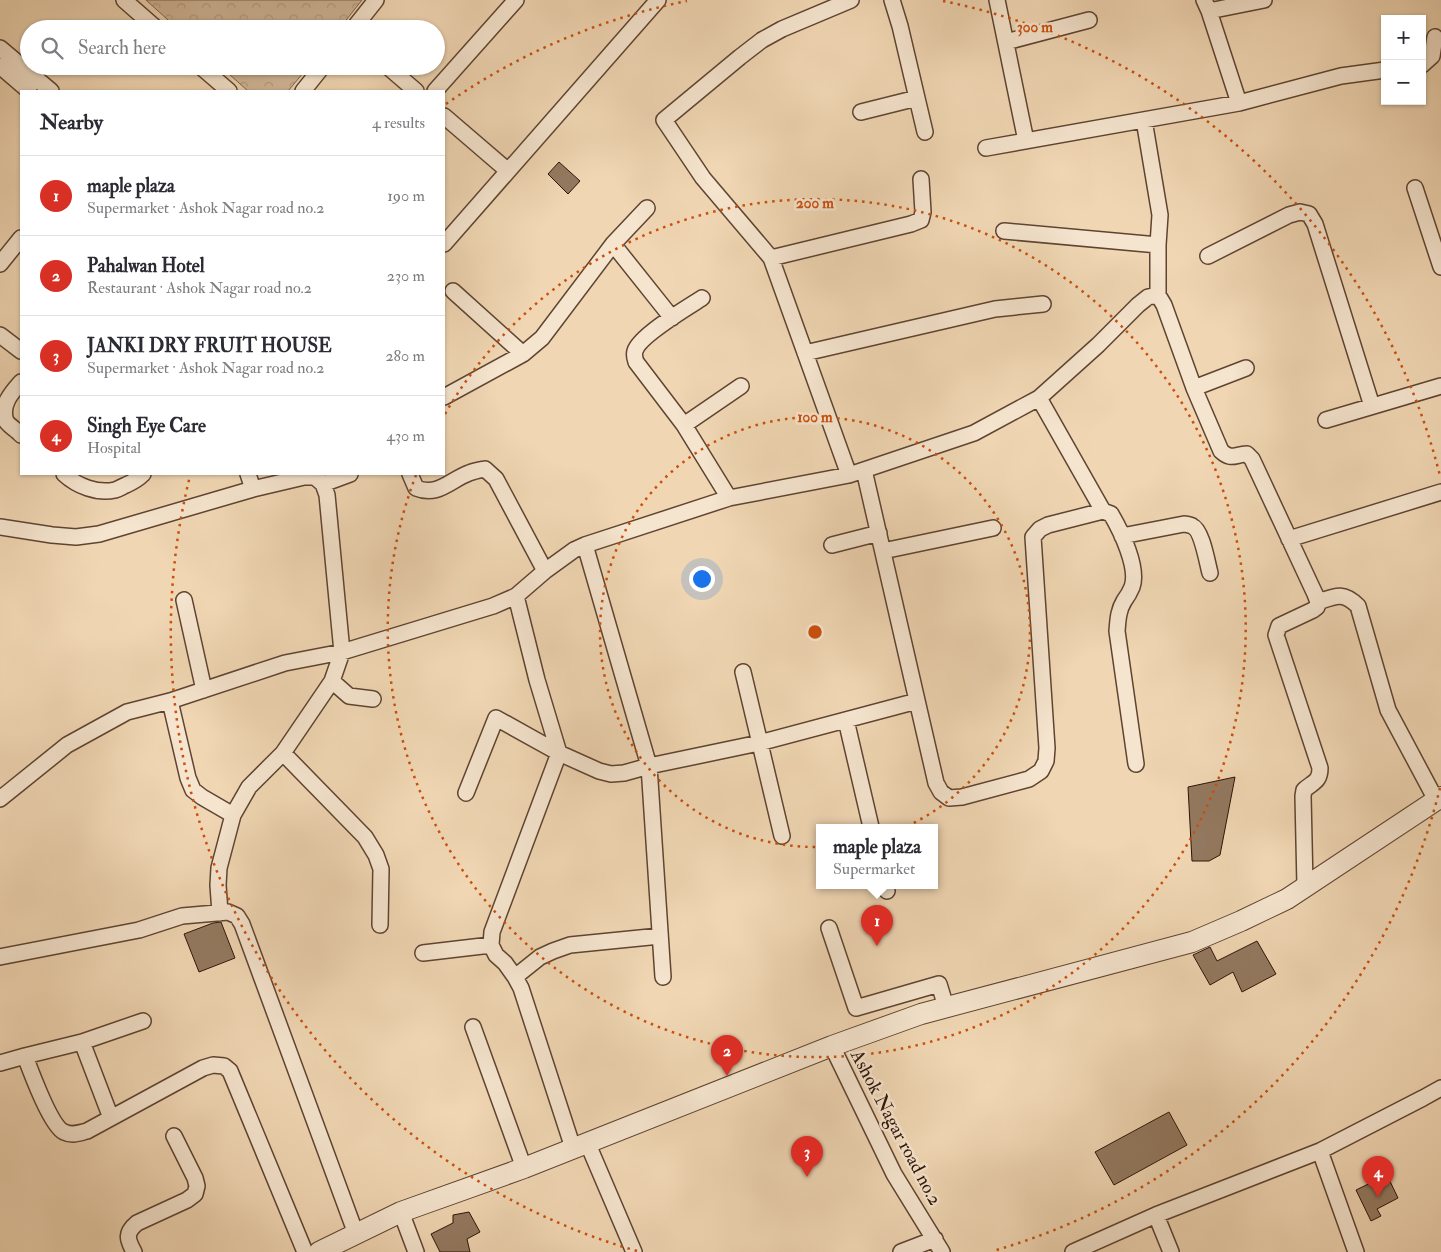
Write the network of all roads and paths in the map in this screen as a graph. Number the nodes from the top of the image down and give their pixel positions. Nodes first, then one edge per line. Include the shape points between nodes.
1 (124, 0) edge
2 (376, 0) edge
3 (516, 0) edge
4 (851, 0) edge
5 (892, 0) edge
6 (997, 0) edge
7 (1264, 0) edge
8 (654, 1) edge
9 (1206, 6) edge
10 (147, 20) edge
11 (360, 20) edge
12 (1088, 20) dead end
13 (1435, 37) dead end
14 (1006, 42) junction
15 (0, 48) edge
16 (1426, 61) edge
17 (20, 65) edge
18 (0, 66) edge
19 (1381, 71) edge
20 (32, 75) edge
21 (210, 75) edge
22 (316, 75) edge
23 (397, 75) edge
24 (28, 90) edge
25 (50, 90) edge
26 (228, 90) edge
27 (304, 90) edge
28 (415, 90) edge
29 (436, 90) edge
30 (917, 98) junction
31 (1239, 103) junction
32 (861, 112) dead end
33 (445, 117) edge
34 (1144, 120) junction
35 (925, 132) dead end
36 (1026, 141) junction
37 (986, 148) dead end
38 (508, 171) junction
39 (921, 179) dead end
40 (1415, 188) dead end
41 (647, 208) dead end
42 (1004, 231) dead end
43 (20, 239) edge
44 (1437, 240) edge
45 (445, 243) edge
46 (613, 244) junction
47 (1158, 245) junction
48 (1208, 256) dead end
49 (770, 258) junction
50 (0, 264) edge
51 (1441, 267) edge
52 (453, 291) dead end
53 (1158, 295) junction
54 (702, 298) dead end
55 (1043, 304) dead end
56 (672, 318) junction
57 (0, 335) edge
58 (20, 350) edge
59 (805, 353) junction
60 (523, 354) junction
61 (1246, 368) dead end
62 (20, 383) edge
63 (741, 386) dead end
64 (1441, 386) edge
65 (1194, 388) junction
66 (445, 396) edge
67 (1038, 398) junction
68 (1372, 406) junction
69 (1326, 420) dead end
70 (684, 425) junction
71 (20, 434) edge
72 (864, 470) junction
73 (65, 475) edge
74 (141, 475) edge
75 (248, 475) edge
76 (347, 475) edge
77 (410, 475) edge
78 (849, 475) junction
79 (323, 484) junction
80 (253, 489) junction
81 (1441, 492) edge
82 (729, 498) junction
83 (1102, 511) junction
84 (0, 527) edge
85 (994, 528) dead end
86 (879, 533) junction
87 (1122, 536) junction
88 (1290, 539) junction
89 (586, 545) junction
90 (832, 545) dead end
91 (883, 551) junction
92 (544, 571) junction
93 (1210, 573) dead end
94 (516, 596) junction
95 (184, 600) dead end
96 (1318, 602) junction
97 (342, 652) junction
98 (743, 672) dead end
99 (332, 681) junction
100 (204, 690) junction
101 (372, 699) dead end
102 (170, 701) junction
103 (917, 701) junction
104 (846, 720) junction
105 (760, 743) junction
106 (283, 753) junction
107 (559, 753) junction
108 (1136, 764) dead end
109 (649, 766) junction
110 (466, 792) dead end
111 (1438, 798) edge
112 (0, 799) edge
113 (233, 815) junction
114 (871, 824) edge
115 (782, 836) dead end
116 (1305, 886) junction
117 (220, 913) junction
118 (380, 925) dead end
119 (829, 928) dead end
120 (660, 936) junction
121 (491, 945) junction
122 (423, 952) dead end
123 (0, 957) edge
124 (515, 977) junction
125 (663, 977) dead end
126 (946, 1007) junction
127 (143, 1020) dead end
128 (473, 1027) dead end
129 (82, 1042) junction
130 (832, 1046) junction
131 (25, 1056) junction
132 (0, 1063) edge
133 (1441, 1088) edge
134 (111, 1118) junction
135 (174, 1136) dead end
136 (580, 1145) junction
137 (1320, 1151) junction
138 (524, 1168) junction
139 (400, 1212) junction
140 (1156, 1215) junction
141 (356, 1234) junction
142 (938, 1246) edge
143 (134, 1252) edge
144 (305, 1252) edge
145 (319, 1252) edge
146 (416, 1252) edge
147 (634, 1252) edge
148 (901, 1252) edge
149 (1073, 1252) edge
150 (1171, 1252) edge
151 (1356, 1252) edge

1 - 10 street
2 - 11 street
3 - 29 street
4 - 49 street via 762,40 664,120 703,178
5 - 30 street
6 - 14 street
7 - 9 street
8 - 38 street
9 - 31 street
12 - 14 street
13 - 16 street via 1432,56
14 - 36 street
15 - 17 street
18 - 24 street
19 - 31 street via 1341,76
20 - 25 street
21 - 26 street
22 - 27 street
23 - 28 street
30 - 32 street
30 - 35 street
31 - 34 street
33 - 38 street
34 - 36 street
34 - 47 street via 1160,215
36 - 37 street
38 - 45 street
39 - 49 street via 921,220
40 - 44 street
41 - 46 street
42 - 47 street
43 - 50 street
44 - 51 street
46 - 56 street
46 - 60 street via 542,338
47 - 53 street
48 - 68 street via 1289,214 1309,214 1315,224
49 - 59 street
52 - 60 street
53 - 65 street
53 - 67 street via 1148,297 1138,305
54 - 56 street
55 - 59 street via 995,309
56 - 70 street via 640,341 634,351 636,362
57 - 58 street
59 - 78 street
60 - 66 street
61 - 65 street
62 - 71 street via 5,400 2,411 6,421
63 - 70 street
64 - 68 street
65 - 88 street via 1221,451 1233,457 1247,454 1252,459
67 - 72 street via 974,433
67 - 83 street
68 - 69 street
70 - 82 street
72 - 78 street
72 - 86 street
73 - 74 street via 90,489 116,490
75 - 80 street
76 - 79 street
77 - 92 street via 416,488 425,492 440,489 470,472 485,470 496,480
78 - 82 street
79 - 80 street via 315,478 304,477
79 - 97 street via 327,495
80 - 84 street via 98,534 76,537
81 - 88 street
82 - 89 street
83 - 87 street via 1111,514
83 - 103 street via 1048,525 1033,537 1047,748 1046,761 1040,771 1028,778 962,798 949,798 936,783
85 - 91 street
86 - 90 street
86 - 91 street
87 - 93 street via 1191,525 1200,536
87 - 108 street via 1134,576 1132,588 1118,614 1117,631
88 - 96 street
89 - 92 street
89 - 109 street
91 - 103 street
92 - 94 street
94 - 97 street
94 - 107 street
95 - 100 street
96 - 111 street via 1344,596 1358,606 1388,710
96 - 116 street via 1313,610 1276,630 1320,768 1317,781 1304,790 1303,796
97 - 99 street
97 - 100 street via 285,663
98 - 105 street
99 - 101 street via 349,696
99 - 106 street
100 - 102 street
102 - 112 street via 127,712 67,745
102 - 113 street via 193,790
103 - 104 street
104 - 105 street
104 - 114 street
105 - 109 street
105 - 115 street
106 - 113 street via 249,787
106 - 118 street via 364,837 376,855 381,870
107 - 109 street via 599,772 611,774
107 - 110 street via 496,718
107 - 121 street via 492,932
109 - 120 street
111 - 116 street
113 - 117 street via 219,868
116 - 126 street via 1249,918 1192,942
117 - 123 street via 182,916 139,930
117 - 141 street via 237,916 242,924
119 - 126 street via 856,1008 939,984
120 - 124 street via 570,945 540,957
120 - 125 street
121 - 122 street
121 - 124 street
124 - 136 street
126 - 130 street
127 - 129 street
128 - 138 street
129 - 131 street
129 - 134 street
130 - 136 street
130 - 142 street, Ashok Nagar road no.2 via 894,1174
131 - 132 street
131 - 134 street via 54,1123 63,1132 87,1131
133 - 137 street
134 - 144 street via 203,1068 224,1066 230,1071
135 - 143 street via 197,1186 194,1194 186,1200 130,1229 129,1243
136 - 138 street
136 - 147 street
137 - 140 street
137 - 151 street
138 - 139 street
139 - 141 street
139 - 146 street
140 - 149 street
140 - 150 street
141 - 145 street
142 - 148 street

